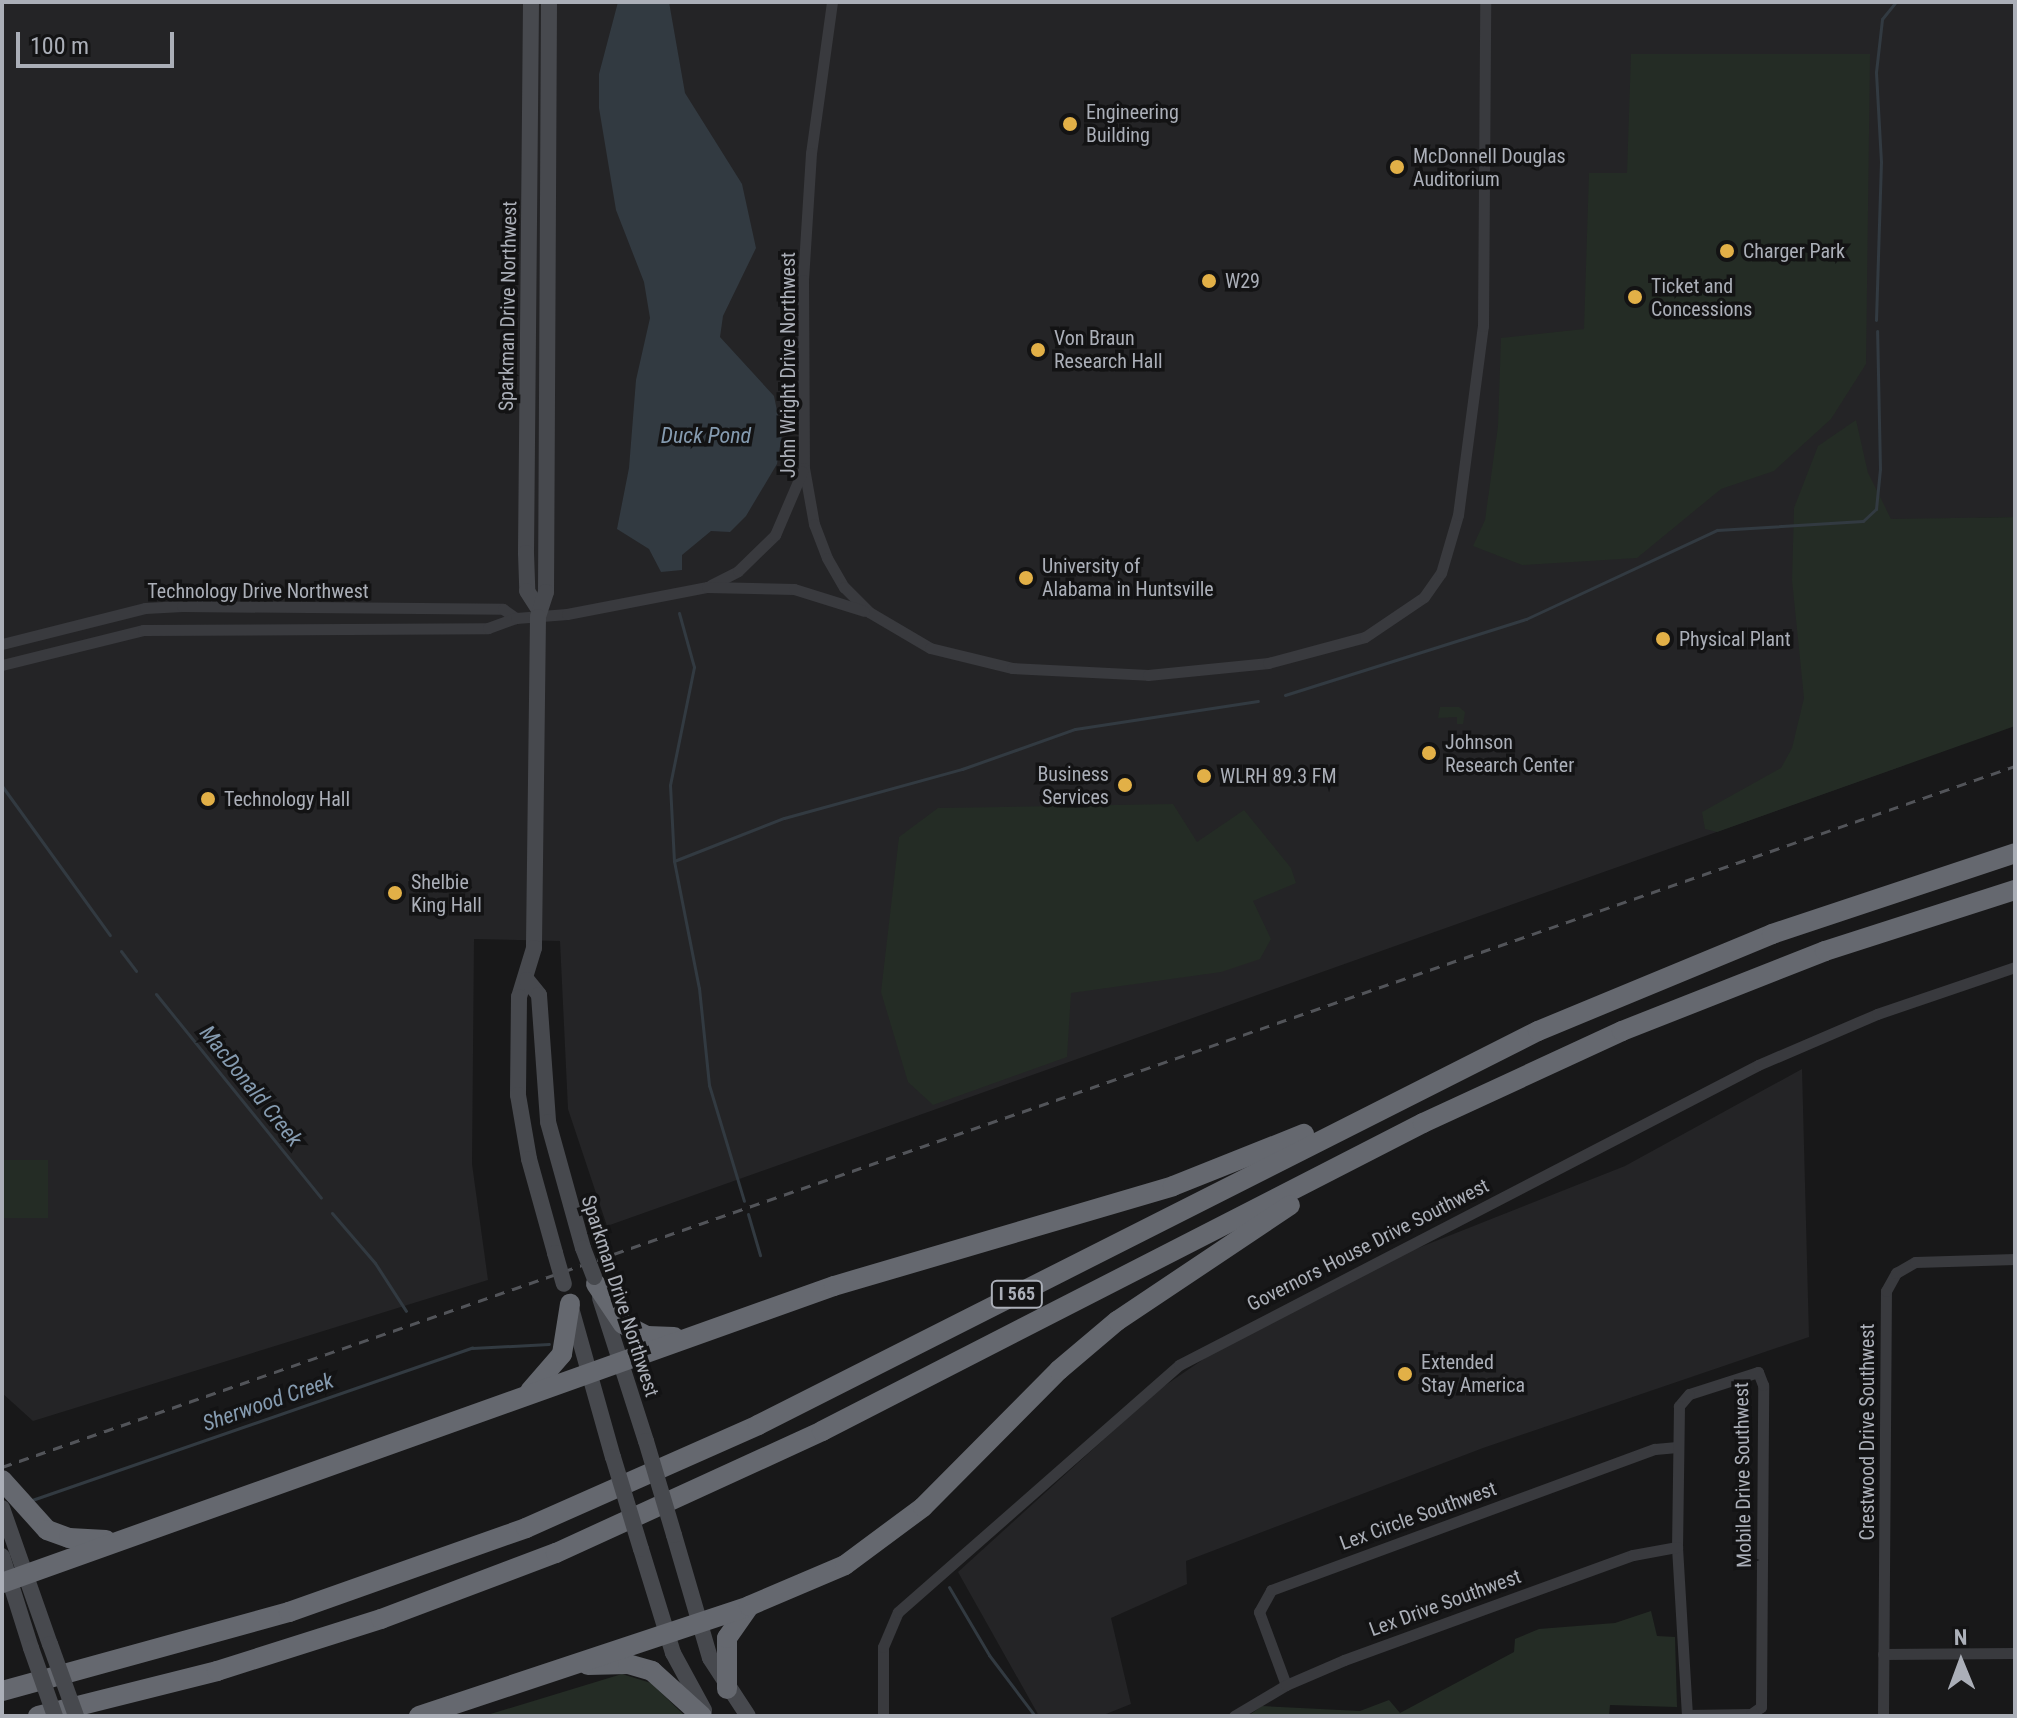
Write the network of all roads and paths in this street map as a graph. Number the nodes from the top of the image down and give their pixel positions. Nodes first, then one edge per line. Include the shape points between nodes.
1 (531, 2) edge
2 (549, 2) edge
3 (832, 2) edge
4 (1485, 2) edge
5 (804, 468) junction
6 (707, 587) junction
7 (538, 612) junction
8 (869, 612) junction
9 (516, 618) junction
10 (2, 644) edge
11 (2, 665) edge
12 (2015, 853) edge
13 (2015, 890) edge
14 (2015, 967) edge
15 (527, 980) junction
16 (1391, 1102) junction
17 (1356, 1159) junction
18 (2015, 1259) edge
19 (595, 1280) junction
20 (567, 1294) junction
21 (705, 1332) junction
22 (620, 1362) junction
23 (588, 1375) junction
24 (525, 1395) junction
25 (1677, 1447) junction
26 (2, 1480) edge
27 (2, 1508) edge
28 (122, 1539) junction
29 (1677, 1547) junction
30 (2, 1556) edge
31 (12, 1579) edge
32 (749, 1606) junction
33 (697, 1623) junction
34 (665, 1632) junction
35 (2015, 1653) edge
36 (1883, 1654) junction
37 (564, 1666) junction
38 (1286, 1685) junction
39 (727, 1689) junction
40 (2, 1691) edge
41 (38, 1716) edge
42 (55, 1716) edge
43 (76, 1716) edge
44 (419, 1716) edge
45 (705, 1716) edge
46 (748, 1716) edge
47 (883, 1716) edge
48 (1234, 1716) edge
49 (1687, 1716) edge
50 (1883, 1716) edge

1 - 7 main road, Sparkman Drive Northwest via 526,553 527,591
2 - 7 main road, Sparkman Drive Northwest via 546,592
3 - 5 street, John Wright Drive Northwest via 811,153 803,280
4 - 8 street, John Wright Drive Northwest via 1483,321 1458,515 1441,573 1424,597 1397,620 1350,642 1268,663 1148,675 1012,668 930,648
5 - 6 street via 775,535 738,571
5 - 8 street, John Wright Drive Northwest via 823,550 844,587
6 - 7 street, Technology Drive Northwest
6 - 8 street, Technology Drive Northwest via 794,589
7 - 9 street, Technology Drive Northwest
7 - 15 main road, Sparkman Drive Northwest via 534,948
9 - 10 street, Technology Drive Northwest via 503,609 182,606 145,608
9 - 11 street, Technology Drive Northwest via 488,628 143,630
12 - 16 highway, I 565 via 1702,961
13 - 17 highway, I 565 via 1825,951 1622,1031
14 - 47 street, Governors House Drive Southwest via 1877,1014 1758,1065 1179,1365 898,1612 883,1647
15 - 19 main road, Sparkman Drive Northwest, bridge via 539,995 548,1122
15 - 20 main road, Sparkman Drive Northwest, bridge via 519,997 518,1095 529,1159
16 - 21 highway via 1173,1186 925,1256
16 - 40 highway, I 565 via 827,1391 597,1498 317,1603
17 - 32 highway via 1117,1321 876,1546 812,1582
17 - 41 highway, I 565 via 822,1431 556,1553 381,1619 217,1671
18 - 36 street, Crestwood Drive Southwest via 1923,1260 1901,1268 1888,1285
19 - 21 highway via 615,1315 638,1333 669,1337
19 - 22 main road, Sparkman Drive Northwest
20 - 23 main road, Sparkman Drive Northwest
20 - 24 highway via 562,1354
21 - 22 highway
22 - 23 highway
22 - 33 main road, Sparkman Drive Northwest, bridge
23 - 24 highway
23 - 34 main road, Sparkman Drive Northwest, bridge
24 - 28 highway
25 - 29 street, Mobile Drive Southwest
25 - 38 street, Lex Circle Southwest via 1655,1449 1278,1586 1262,1600 1259,1612
25 - 49 street, Mobile Drive Southwest via 1684,1397 1748,1373 1762,1375 1761,1707 1751,1714
26 - 28 highway via 47,1530 80,1540
27 - 31 main road via 11,1532
28 - 31 highway
29 - 38 street, Lex Drive Southwest via 1633,1555 1509,1598
29 - 49 street, Mobile Drive Southwest
30 - 31 main road
31 - 42 main road, bridge
31 - 43 main road, bridge via 50,1644
32 - 33 highway
32 - 39 highway via 727,1638
33 - 34 highway
33 - 39 main road, Sparkman Drive Northwest
34 - 37 highway
34 - 45 main road, Sparkman Drive Northwest
35 - 36 street
36 - 50 street, Crestwood Drive Southwest
37 - 44 highway
37 - 45 highway via 622,1664 645,1669
38 - 48 street, Lex Drive Southwest
39 - 46 main road, Sparkman Drive Northwest

